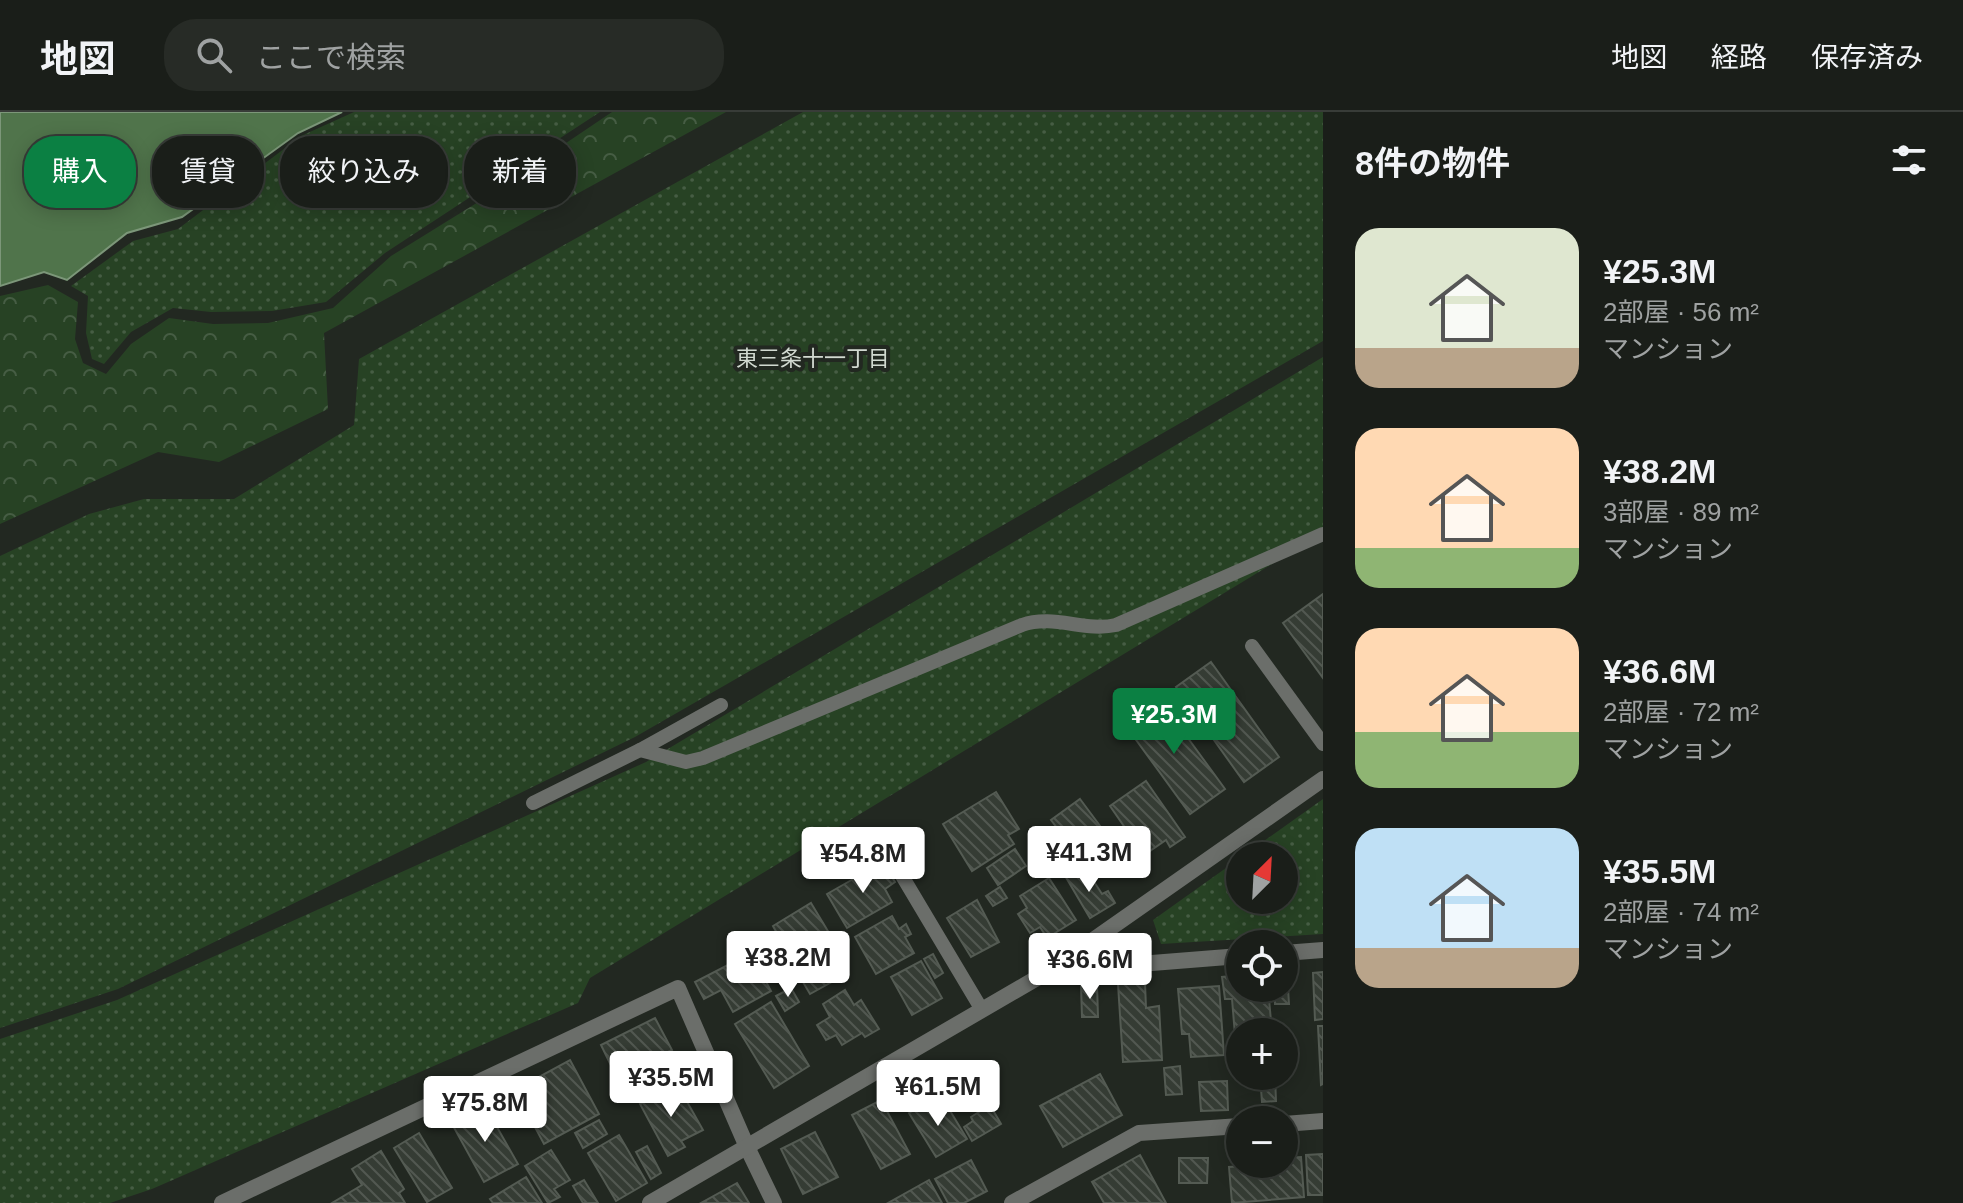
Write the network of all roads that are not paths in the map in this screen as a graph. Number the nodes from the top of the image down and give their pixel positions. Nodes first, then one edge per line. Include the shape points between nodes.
1 (1323, 534) edge
2 (1252, 646) dead end
3 (721, 705) dead end
4 (1323, 744) edge
5 (640, 750) junction
6 (1323, 779) edge
7 (533, 803) dead end
8 (895, 864) dead end
9 (1323, 950) edge
10 (1298, 952) edge
11 (1226, 957) edge
12 (1049, 971) junction
13 (982, 1010) junction
14 (1323, 1121) edge
15 (1298, 1123) edge
16 (1226, 1127) edge
17 (747, 1147) junction
18 (232, 1201) edge
19 (650, 1203) edge
20 (774, 1203) edge
21 (1012, 1203) edge

1 - 5 lane via 1116,625 1022,625 703,758 686,762
2 - 4 lane
3 - 5 lane
5 - 7 lane
6 - 12 street
8 - 13 lane
9 - 10 street
11 - 12 street
12 - 13 street
13 - 17 street
14 - 15 street
16 - 21 street via 1139,1133
17 - 18 street via 678,988
17 - 19 street
17 - 20 street

